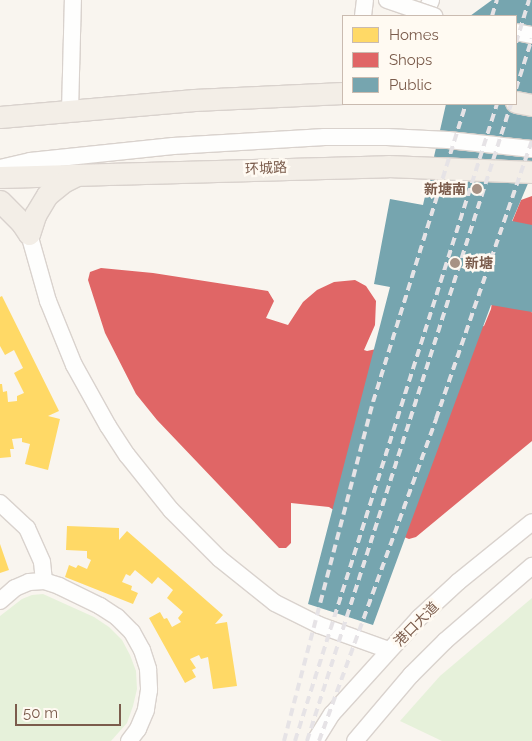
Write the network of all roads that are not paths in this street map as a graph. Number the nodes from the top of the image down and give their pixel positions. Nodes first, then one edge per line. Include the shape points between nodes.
1 (73, 0) edge
2 (365, 0) edge
3 (387, 0) edge
4 (424, 0) edge
5 (431, 0) edge
6 (362, 15) edge
7 (423, 15) edge
8 (424, 15) edge
9 (431, 15) edge
10 (517, 32) edge
11 (532, 35) edge
12 (342, 84) edge
13 (342, 92) edge
14 (318, 93) junction
15 (517, 102) edge
16 (532, 104) edge
17 (70, 111) junction
18 (0, 117) edge
19 (532, 149) edge
20 (0, 168) edge
21 (532, 172) edge
22 (75, 176) junction
23 (0, 177) edge
24 (0, 201) edge
25 (29, 234) junction
26 (0, 503) edge
27 (532, 522) edge
28 (532, 566) edge
29 (44, 581) junction
30 (0, 601) edge
31 (389, 650) junction
32 (129, 741) edge
33 (315, 741) edge
34 (355, 741) edge

1 - 17 street
2 - 6 street
3 - 9 street, bridge
4 - 7 street
5 - 8 street
10 - 11 street
12 - 14 street via 333,90
13 - 14 main road
14 - 17 main road
15 - 16 main road
17 - 18 main road
19 - 20 street via 387,137 290,139 173,146 30,161
21 - 22 main road, 环城路 via 388,166
22 - 23 main road, 环城路
22 - 25 main road via 47,195 35,214
24 - 25 main road
25 - 31 street via 48,301 74,365 127,455 171,510 220,559 275,603 327,628
26 - 29 street via 27,528 42,562
27 - 31 street, 港口大道 via 458,582
28 - 34 street via 445,640 410,675
29 - 30 street via 29,582 15,588
29 - 32 street via 118,617 142,650 148,669 149,690 146,710
31 - 33 street, 港口大道 via 332,714

